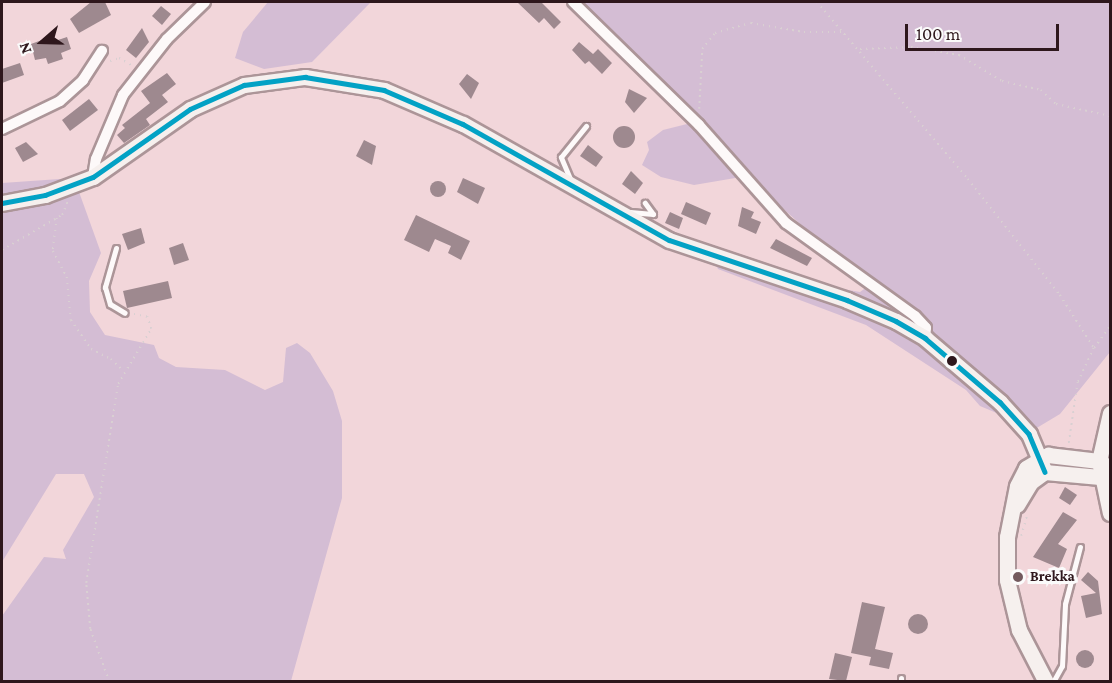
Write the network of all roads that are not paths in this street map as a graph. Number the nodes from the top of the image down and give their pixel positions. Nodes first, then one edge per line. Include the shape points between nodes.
1 (205, 2) edge
2 (573, 2) edge
3 (102, 51) dead end
4 (586, 126) dead end
5 (2, 129) edge
6 (93, 177) junction
7 (573, 188) junction
8 (2, 203) edge
9 (645, 203) dead end
10 (621, 216) junction
11 (116, 248) dead end
12 (125, 313) road end
13 (925, 338) junction
14 (1110, 413) edge
15 (1040, 457) junction
16 (1105, 470) edge
17 (1045, 472) junction
18 (1020, 512) junction
19 (1110, 513) edge
20 (1080, 547) dead end
21 (1046, 681) edge
22 (1053, 681) edge

1 - 6 street via 142,70 109,122
2 - 13 street via 699,125 786,223 923,322
3 - 5 street via 83,80 60,101
4 - 7 lane via 561,157
6 - 7 street via 207,100 260,81 305,77 384,90 424,106
6 - 8 street
7 - 10 street
9 - 10 lane via 653,214
10 - 13 street via 669,240 862,306
11 - 12 lane via 105,287 110,304
13 - 15 street via 1021,424
14 - 16 street
15 - 16 street
15 - 17 street
15 - 18 street via 1022,474
16 - 17 street
16 - 19 street
17 - 18 street via 1031,482
18 - 21 street via 1006,549 1010,596 1025,645
20 - 22 lane via 1065,604 1062,666

